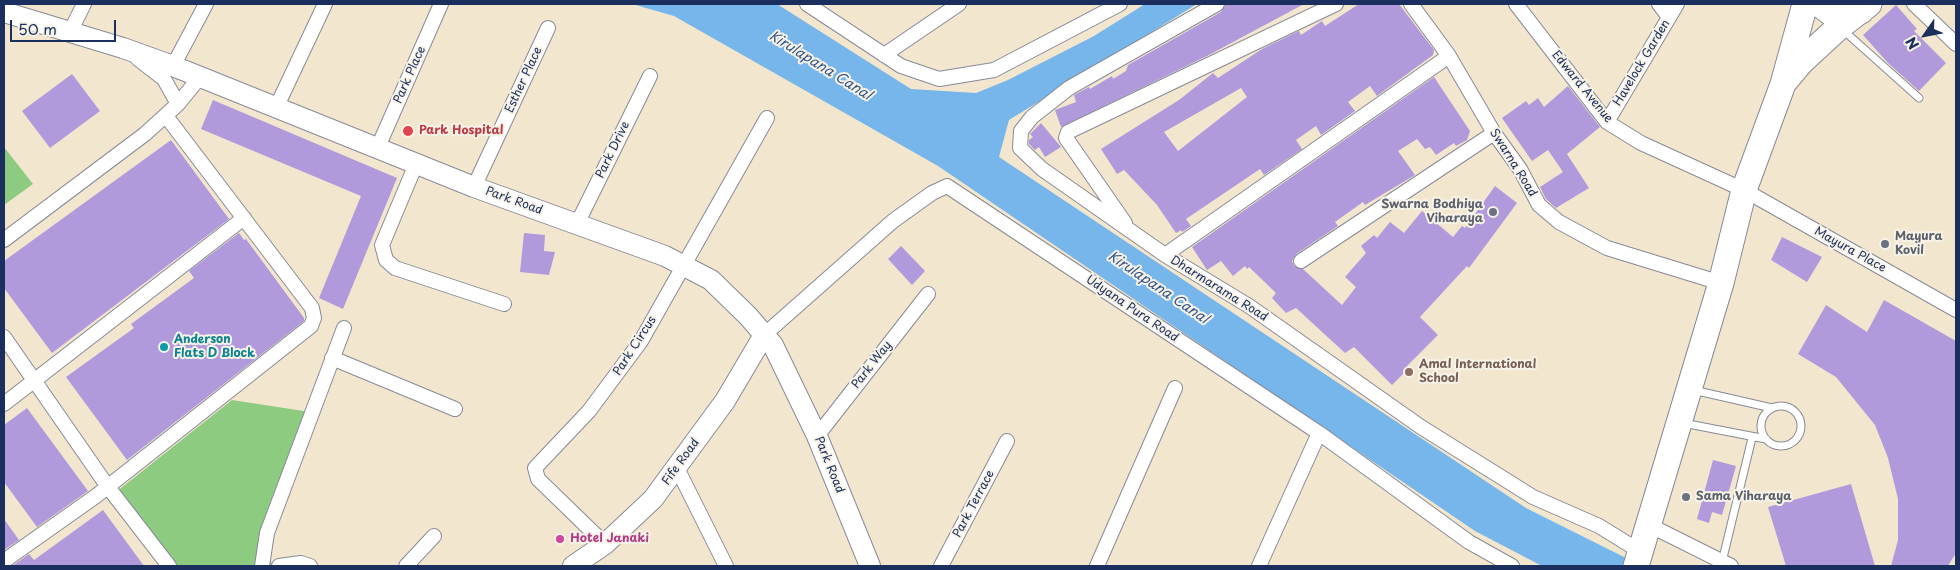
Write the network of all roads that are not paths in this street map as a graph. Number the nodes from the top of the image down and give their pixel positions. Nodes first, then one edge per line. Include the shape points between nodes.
1 (84, 4) edge
2 (206, 4) edge
3 (325, 4) edge
4 (441, 4) edge
5 (807, 4) edge
6 (959, 4) edge
7 (1120, 4) edge
8 (1217, 4) edge
9 (1336, 4) edge
10 (1411, 4) edge
11 (1516, 4) edge
12 (1659, 4) edge
13 (1676, 4) edge
14 (1805, 4) edge
15 (1819, 4) edge
16 (1914, 4) edge
17 (1865, 7) edge
18 (4, 12) edge
19 (1669, 17) junction
20 (1839, 27) junction
21 (548, 28) dead end
22 (70, 32) junction
23 (1956, 44) edge
24 (123, 48) junction
25 (884, 55) junction
26 (1449, 56) junction
27 (173, 66) junction
28 (650, 76) dead end
29 (200, 77) junction
30 (1783, 84) junction
31 (1919, 98) dead end
32 (178, 104) junction
33 (276, 108) junction
34 (166, 116) junction
35 (767, 118) dead end
36 (1607, 122) junction
37 (1494, 133) junction
38 (378, 147) junction
39 (416, 164) junction
40 (474, 187) junction
41 (1744, 190) junction
42 (244, 218) junction
43 (577, 224) junction
44 (1130, 230) junction
45 (4, 240) edge
46 (1165, 255) junction
47 (1301, 261) dead end
48 (683, 264) junction
49 (1721, 283) junction
50 (928, 294) dead end
51 (504, 304) dead end
52 (1956, 310) edge
53 (344, 328) dead end
54 (764, 335) junction
55 (4, 337) edge
56 (332, 358) junction
57 (35, 382) junction
58 (1175, 388) dead end
59 (1690, 389) junction
60 (4, 404) edge
61 (1772, 408) junction
62 (455, 409) dead end
63 (1680, 423) junction
64 (1318, 433) junction
65 (817, 436) junction
66 (1752, 438) junction
67 (1766, 439) junction
68 (1007, 441) dead end
69 (677, 468) junction
70 (108, 487) junction
71 (1649, 525) junction
72 (434, 536) dead end
73 (605, 544) junction
74 (1638, 560) edge
75 (4, 561) edge
76 (721, 564) edge
77 (1726, 564) edge
78 (169, 566) edge
79 (262, 566) edge
80 (279, 566) edge
81 (310, 566) edge
82 (406, 566) edge
83 (573, 566) edge
84 (870, 566) edge
85 (941, 566) edge
86 (1097, 566) edge
87 (1259, 566) edge
88 (1512, 566) edge

1 - 22 street
2 - 27 street
3 - 33 street
4 - 38 street, Park Place
5 - 25 street
6 - 25 street
7 - 25 street via 994,70 939,79 901,66
8 - 44 street, Dharmarama Road via 1069,88 1032,117 1021,131 1020,148 1042,169
9 - 44 street via 1068,132 1066,138
10 - 26 street, Swarna Road
11 - 36 street, Edward Avenue
12 - 19 street
13 - 19 street, Havelock Garden
14 - 30 highway
15 - 17 highway via 1830,13 1841,16
16 - 23 street
17 - 20 highway
18 - 22 main road, Park Road
19 - 36 street, Havelock Garden
20 - 30 highway via 1801,62
20 - 31 lane
21 - 40 street, Esther Place
22 - 24 main road, Park Road
24 - 27 main road, Park Road
24 - 32 street via 164,79
26 - 37 street, Swarna Road
26 - 46 street
27 - 29 main road, Park Road
28 - 43 street, Park Drive
29 - 32 street
29 - 33 main road, Park Road
30 - 41 highway
32 - 34 street
33 - 38 main road, Park Road
34 - 42 street
34 - 45 street
35 - 48 street, Park Circus
36 - 41 street, Edward Avenue via 1641,144
37 - 47 street
37 - 49 street, Swarna Road via 1539,205 1559,222 1607,248
38 - 39 main road, Park Road
39 - 40 main road, Park Road
39 - 51 street via 382,245 386,260 395,268
40 - 43 main road, Park Road
41 - 49 highway
41 - 52 street, Mayura Place
42 - 57 street
42 - 70 street via 312,308 314,318 311,326
43 - 48 main road, Park Road
44 - 46 street, Dharmarama Road
46 - 74 street, Dharmarama Road via 1249,306 1421,427 1533,497 1599,526
48 - 54 main road, Park Road via 711,280
48 - 73 street, Park Circus via 641,341 589,411 535,468 538,479
49 - 59 highway
50 - 65 street, Park Way
53 - 56 street
54 - 64 street, Udyana Pura Road via 892,221 947,186
54 - 65 main road, Park Road via 773,345
54 - 69 main road, Fife Road via 725,401
55 - 57 street
56 - 62 street
56 - 79 street via 267,533
57 - 60 street
57 - 70 street
58 - 86 street
59 - 61 lane
59 - 63 highway
61 - 67 lane via 1762,421 1762,434
61 - 67 lane via 1782,406 1794,411 1801,429 1795,440 1783,446
63 - 66 lane
63 - 71 highway
64 - 87 street
64 - 88 street, Udyana Pura Road via 1469,542
65 - 84 main road, Park Road
66 - 67 lane
66 - 77 lane
68 - 85 street, Park Terrace
69 - 73 main road, Fife Road via 653,499
69 - 76 street
70 - 75 street
70 - 78 street
71 - 74 highway
71 - 77 street
72 - 82 street
73 - 83 main road, Fife Road
80 - 81 street via 301,563

